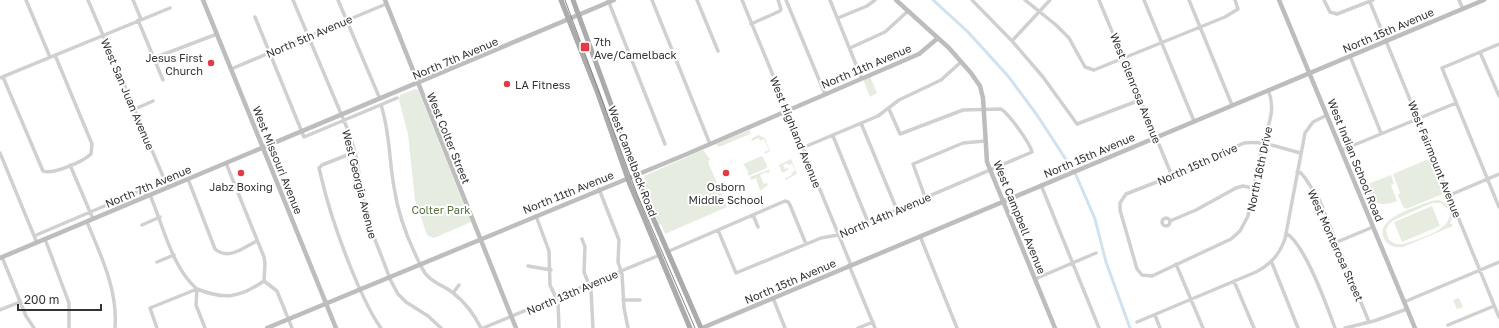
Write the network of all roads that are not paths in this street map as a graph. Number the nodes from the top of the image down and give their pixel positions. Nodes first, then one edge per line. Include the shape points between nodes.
1 (26, 0) edge
2 (88, 0) edge
3 (133, 0) edge
4 (203, 0) edge
5 (293, 0) edge
6 (338, 0) edge
7 (561, 0) edge
8 (573, 0) edge
9 (614, 0) edge
10 (652, 0) edge
11 (697, 0) edge
12 (742, 0) edge
13 (778, 0) edge
14 (786, 0) edge
15 (830, 0) edge
16 (875, 0) edge
17 (896, 0) edge
18 (972, 0) edge
19 (1025, 0) edge
20 (1050, 0) edge
21 (1099, 0) edge
22 (1144, 0) edge
23 (1189, 0) edge
24 (1235, 0) edge
25 (1279, 0) edge
26 (1324, 0) edge
27 (1459, 0) edge
28 (1484, 0) edge
29 (608, 1) edge
30 (1372, 1) edge
31 (386, 2) edge
32 (170, 8) dead end
33 (1463, 9) junction
34 (908, 11) junction
35 (1040, 12) junction
36 (579, 15) junction
37 (255, 17) dead end
38 (838, 18) junction
39 (139, 19) junction
40 (569, 19) junction
41 (347, 20) junction
42 (751, 24) junction
43 (1200, 27) junction
44 (217, 34) junction
45 (103, 35) junction
46 (308, 37) junction
47 (938, 38) junction
48 (1012, 41) junction
49 (1386, 41) junction
50 (1162, 43) junction
51 (1499, 44) edge
52 (850, 48) junction
53 (718, 52) dead end
54 (1480, 52) junction
55 (270, 53) junction
56 (55, 55) junction
57 (1350, 56) junction
58 (50, 57) junction
59 (154, 58) junction
60 (1123, 59) junction
61 (961, 62) junction
62 (231, 68) junction
63 (1310, 72) junction
64 (2, 77) edge
65 (861, 78) junction
66 (163, 80) dead end
67 (418, 83) junction
68 (1268, 90) junction
69 (825, 94) junction
70 (1499, 96) edge
71 (397, 98) dead end
72 (380, 99) junction
73 (1140, 100) junction
74 (153, 101) dead end
75 (1456, 103) junction
76 (1232, 105) junction
77 (380, 106) junction
78 (135, 109) junction
79 (889, 109) junction
80 (984, 109) junction
81 (787, 110) junction
82 (341, 115) junction
83 (1327, 115) junction
84 (1418, 118) junction
85 (344, 121) junction
86 (1194, 121) junction
87 (862, 123) junction
88 (303, 131) junction
89 (1381, 133) junction
90 (833, 136) junction
91 (1156, 137) junction
92 (985, 141) junction
93 (666, 144) dead end
94 (710, 144) junction
95 (1263, 144) junction
96 (264, 147) junction
97 (802, 148) junction
98 (1342, 150) junction
99 (354, 152) junction
100 (0, 153) edge
101 (1300, 153) junction
102 (226, 163) junction
103 (5, 164) junction
104 (70, 165) junction
105 (0, 166) edge
106 (990, 171) junction
107 (1297, 172) junction
108 (636, 174) junction
109 (1499, 174) edge
110 (1172, 176) junction
111 (627, 178) junction
112 (188, 179) junction
113 (1488, 179) junction
114 (1041, 185) junction
115 (168, 188) junction
116 (1253, 188) junction
117 (599, 189) junction
118 (1450, 195) junction
119 (149, 196) junction
120 (926, 197) junction
121 (1003, 201) junction
122 (1499, 207) edge
123 (897, 210) junction
124 (90, 213) junction
125 (536, 215) junction
126 (753, 215) junction
127 (160, 217) junction
128 (93, 219) junction
129 (1170, 220) dead end
130 (87, 222) junction
131 (868, 222) junction
132 (142, 225) dead end
133 (758, 227) dead end
134 (1373, 227) junction
135 (718, 230) junction
136 (1286, 233) junction
137 (838, 235) junction
138 (34, 236) junction
139 (920, 236) junction
140 (45, 239) junction
141 (480, 239) junction
142 (582, 240) dead end
143 (257, 241) junction
144 (1337, 242) junction
145 (37, 243) junction
146 (806, 244) junction
147 (667, 252) junction
148 (1096, 253) dead end
149 (174, 255) junction
150 (660, 255) junction
151 (1, 258) edge
152 (157, 262) dead end
153 (1499, 262) edge
154 (1072, 263) junction
155 (1272, 263) junction
156 (420, 264) junction
157 (1176, 264) junction
158 (850, 265) junction
159 (528, 266) dead end
160 (551, 270) junction
161 (1480, 270) junction
162 (621, 271) junction
163 (1140, 273) joint
164 (390, 277) junction
165 (1035, 279) junction
166 (264, 281) junction
167 (1234, 281) junction
168 (589, 284) junction
169 (459, 285) dead end
170 (197, 289) junction
171 (360, 289) junction
172 (453, 293) junction
173 (556, 298) junction
174 (773, 298) junction
175 (1191, 299) junction
176 (623, 300) junction
177 (640, 300) dead end
178 (20, 302) junction
179 (1404, 302) junction
180 (326, 303) junction
181 (1494, 306) junction
182 (1407, 309) junction
183 (0, 310) edge
184 (1155, 315) junction
185 (511, 317) junction
186 (1499, 317) edge
187 (289, 319) junction
188 (872, 322) junction
189 (1137, 322) dead end
190 (1369, 322) junction
191 (1448, 326) dead end
192 (34, 328) edge
193 (69, 328) edge
194 (116, 328) edge
195 (157, 328) edge
196 (205, 328) edge
197 (267, 328) edge
198 (292, 328) edge
199 (336, 328) edge
200 (381, 328) edge
201 (441, 328) edge
202 (482, 328) edge
203 (516, 328) edge
204 (559, 328) edge
205 (593, 328) edge
206 (628, 328) edge
207 (690, 328) edge
208 (701, 328) edge
209 (785, 328) edge
210 (858, 328) edge
211 (875, 328) edge
212 (957, 328) edge
213 (1055, 328) edge
214 (1099, 328) edge
215 (1160, 328) edge
216 (1203, 328) edge
217 (1254, 328) edge
218 (1298, 328) edge
219 (1335, 328) edge
220 (1345, 328) edge
221 (1415, 328) edge

1 - 58 street
2 - 45 street, West San Juan Avenue
3 - 39 street
4 - 44 street, West Missouri Avenue
5 - 46 street, West Georgia Avenue
6 - 41 street
7 - 40 main road, West Camelback Road
8 - 36 main road, West Camelback Road
9 - 29 street, North 7th Avenue
10 - 94 street
11 - 53 street
12 - 42 street, West Highland Avenue
13 - 42 street via 780,11
14 - 69 street
15 - 38 street
16 - 38 street
17 - 34 street, West Campbell Avenue
18 - 48 street
19 - 35 street
20 - 35 street
21 - 60 street, West Glenrosa Avenue
22 - 50 street
23 - 43 street
24 - 43 street via 1238,9
25 - 63 street, West Indian School Road
26 - 30 street via 1333,14
27 - 33 street
28 - 33 street, North 15th Avenue
29 - 36 street, North 7th Avenue
29 - 93 street
30 - 49 street, West Fairmount Avenue
31 - 41 street, North 5th Avenue
31 - 67 street, West Colter Street
32 - 39 street
33 - 49 street, North 15th Avenue
34 - 47 street, West Campbell Avenue
34 - 52 street via 885,32
35 - 48 street
35 - 60 street via 1069,38 1087,69 1097,69
36 - 40 street, North 7th Avenue
36 - 108 main road, West Camelback Road
37 - 55 street
38 - 52 street
39 - 45 street
39 - 59 street
40 - 67 street, North 7th Avenue
40 - 111 main road, West Camelback Road
41 - 46 street, North 5th Avenue
41 - 72 street
42 - 81 street, West Highland Avenue
43 - 50 street
43 - 76 street
44 - 59 street
44 - 62 street, West Missouri Avenue
45 - 56 street
45 - 78 street, West San Juan Avenue
46 - 55 street, North 5th Avenue
46 - 82 street, West Georgia Avenue
47 - 61 street, West Campbell Avenue
47 - 65 street, North 11th Avenue via 919,54
48 - 73 street via 1077,124
49 - 57 street, North 15th Avenue
49 - 84 street, West Fairmount Avenue
50 - 60 street
50 - 86 street
51 - 54 street
52 - 65 street
54 - 70 street
54 - 75 street via 1442,68
55 - 62 street, North 5th Avenue
55 - 88 street
56 - 58 street
56 - 104 street via 92,144 93,152 89,157
57 - 63 street, North 15th Avenue
57 - 89 street
58 - 64 street
59 - 66 street
60 - 73 street, West Glenrosa Avenue
61 - 79 street via 941,80 899,100
61 - 80 street, West Campbell Avenue via 980,86
62 - 96 street, West Missouri Avenue
63 - 68 street, North 15th Avenue
63 - 83 street, West Indian School Road
64 - 104 street via 43,171 53,172
65 - 69 street, North 11th Avenue
67 - 72 street, North 7th Avenue
67 - 141 street, West Colter Street
68 - 76 street, North 15th Avenue
68 - 95 street, North 16th Drive via 1273,104
69 - 81 street, North 11th Avenue
71 - 77 street, North 7th Avenue
72 - 82 street, North 7th Avenue
73 - 91 street, West Glenrosa Avenue
74 - 78 street
75 - 84 street
75 - 113 street
76 - 86 street, North 15th Avenue
77 - 85 street, North 7th Avenue
77 - 156 street via 389,140 393,185 399,210
78 - 115 street, West San Juan Avenue
79 - 80 street via 900,134 963,110
79 - 87 street
80 - 92 street, West Campbell Avenue
80 - 106 street, North 14th Avenue via 1005,112 1033,152
81 - 94 street, North 11th Avenue
81 - 97 street, West Highland Avenue
82 - 85 street, West Georgia Avenue
82 - 88 street, North 7th Avenue
83 - 98 street, West Indian School Road
83 - 101 street via 1309,126
84 - 89 street
84 - 118 street, West Fairmount Avenue
85 - 88 street, North 7th Avenue via 305,137
85 - 99 street, West Georgia Avenue
86 - 91 street, North 15th Avenue
87 - 90 street
87 - 123 street
88 - 96 street, North 7th Avenue
89 - 98 street
90 - 97 street
90 - 131 street
91 - 110 street, West Glenrosa Avenue
91 - 114 street, North 15th Avenue
92 - 106 street, West Campbell Avenue
92 - 120 street via 963,142 913,164
94 - 108 street, North 11th Avenue
95 - 101 street, North 15th Drive
95 - 110 street, North 15th Drive via 1244,143
95 - 116 street, North 16th Drive
96 - 102 street, North 7th Avenue
96 - 180 street, West Missouri Avenue
97 - 137 street, West Highland Avenue
98 - 134 street, West Indian School Road
99 - 164 street, West Georgia Avenue via 367,219
99 - 171 street via 319,168 333,223
100 - 103 street
101 - 107 street
102 - 112 street, North 7th Avenue
102 - 143 street
103 - 105 street
103 - 138 street
104 - 124 street
106 - 120 street, North 14th Avenue
106 - 121 street, West Campbell Avenue
107 - 136 street
107 - 144 street, West Monterosa Street via 1301,173 1315,192
108 - 111 street, North 11th Avenue
108 - 147 main road, West Camelback Road
109 - 113 street
110 - 163 street, North 15th Drive via 1126,194 1121,200 1120,210 1134,263
111 - 117 street, North 11th Avenue
111 - 150 main road, West Camelback Road
112 - 115 street, North 7th Avenue
112 - 143 street via 213,245 222,253 232,254
113 - 118 street
113 - 122 street
114 - 121 street, North 15th Avenue
114 - 154 street
115 - 119 street, North 7th Avenue
116 - 129 street via 1236,188 1196,210
116 - 157 street, North 16th Drive via 1248,216 1240,231 1231,238
117 - 125 street, North 11th Avenue
117 - 162 street via 618,237 618,262
118 - 161 street, West Fairmount Avenue
119 - 124 street via 142,190
119 - 127 street
119 - 128 street, North 7th Avenue
120 - 123 street, North 14th Avenue
121 - 139 street, North 15th Avenue
121 - 165 street, West Campbell Avenue
123 - 131 street, North 14th Avenue
124 - 128 street
124 - 138 street
125 - 141 street, North 11th Avenue
125 - 160 street via 549,251
126 - 133 street
126 - 135 street
126 - 146 street via 788,202
127 - 132 street
127 - 149 street
128 - 130 street, North 7th Avenue
130 - 140 street, North 7th Avenue
130 - 194 street via 113,289
131 - 137 street, North 14th Avenue
134 - 144 street
134 - 179 street, West Indian School Road
135 - 146 street, North 14th Avenue via 736,273
135 - 147 street
136 - 155 street via 1282,248
136 - 219 street via 1296,241 1305,255
137 - 146 street, North 14th Avenue
137 - 158 street, West Highland Avenue
138 - 145 street
139 - 158 street, North 15th Avenue
139 - 212 street
140 - 145 street, North 7th Avenue
140 - 193 street via 69,303
141 - 156 street, North 11th Avenue
141 - 185 street, West Colter Street
142 - 168 street via 585,247 584,272
143 - 166 street via 266,264
144 - 190 street, West Monterosa Street
145 - 151 street, North 7th Avenue
147 - 208 main road, West Camelback Road
148 - 154 street
149 - 152 street
149 - 170 street via 183,274
150 - 162 street, North 13th Avenue
150 - 207 main road, West Camelback Road
151 - 178 street
153 - 161 street
154 - 165 street
154 - 214 street
155 - 167 street
155 - 218 street
156 - 164 street, North 11th Avenue
156 - 172 street via 430,279
157 - 163 street, North 16th Drive via 1152,276
157 - 175 street
158 - 174 street, North 15th Avenue
158 - 188 street, West Highland Avenue
159 - 160 street
160 - 173 street via 550,285
161 - 179 street
161 - 181 street, West Fairmount Avenue
162 - 168 street, North 13th Avenue
162 - 176 street
164 - 171 street, North 11th Avenue
164 - 201 street, West Georgia Avenue via 398,294
165 - 213 street, West Campbell Avenue
166 - 170 street via 248,291 227,297
166 - 187 street via 277,291
167 - 175 street
167 - 217 street
168 - 173 street, North 13th Avenue
168 - 205 street
169 - 172 street
170 - 195 street via 150,308
170 - 196 street via 196,305
171 - 180 street, North 11th Avenue
171 - 200 street via 371,314
172 - 202 street via 466,305
173 - 185 street, North 13th Avenue
173 - 204 street
174 - 208 street, North 15th Avenue
174 - 209 street
175 - 184 street
175 - 216 street
176 - 177 street
176 - 206 street
178 - 183 street
178 - 192 street
179 - 182 street, West Indian School Road
180 - 187 street, North 11th Avenue
180 - 199 street, West Missouri Avenue
181 - 186 street, West Fairmount Avenue
181 - 191 street
182 - 190 street
182 - 221 street, West Indian School Road
184 - 189 street
184 - 215 street
185 - 202 street, North 13th Avenue
185 - 203 street, West Colter Street
187 - 197 street, North 11th Avenue
187 - 198 street
188 - 210 street
188 - 211 street, West Highland Avenue
190 - 220 street

